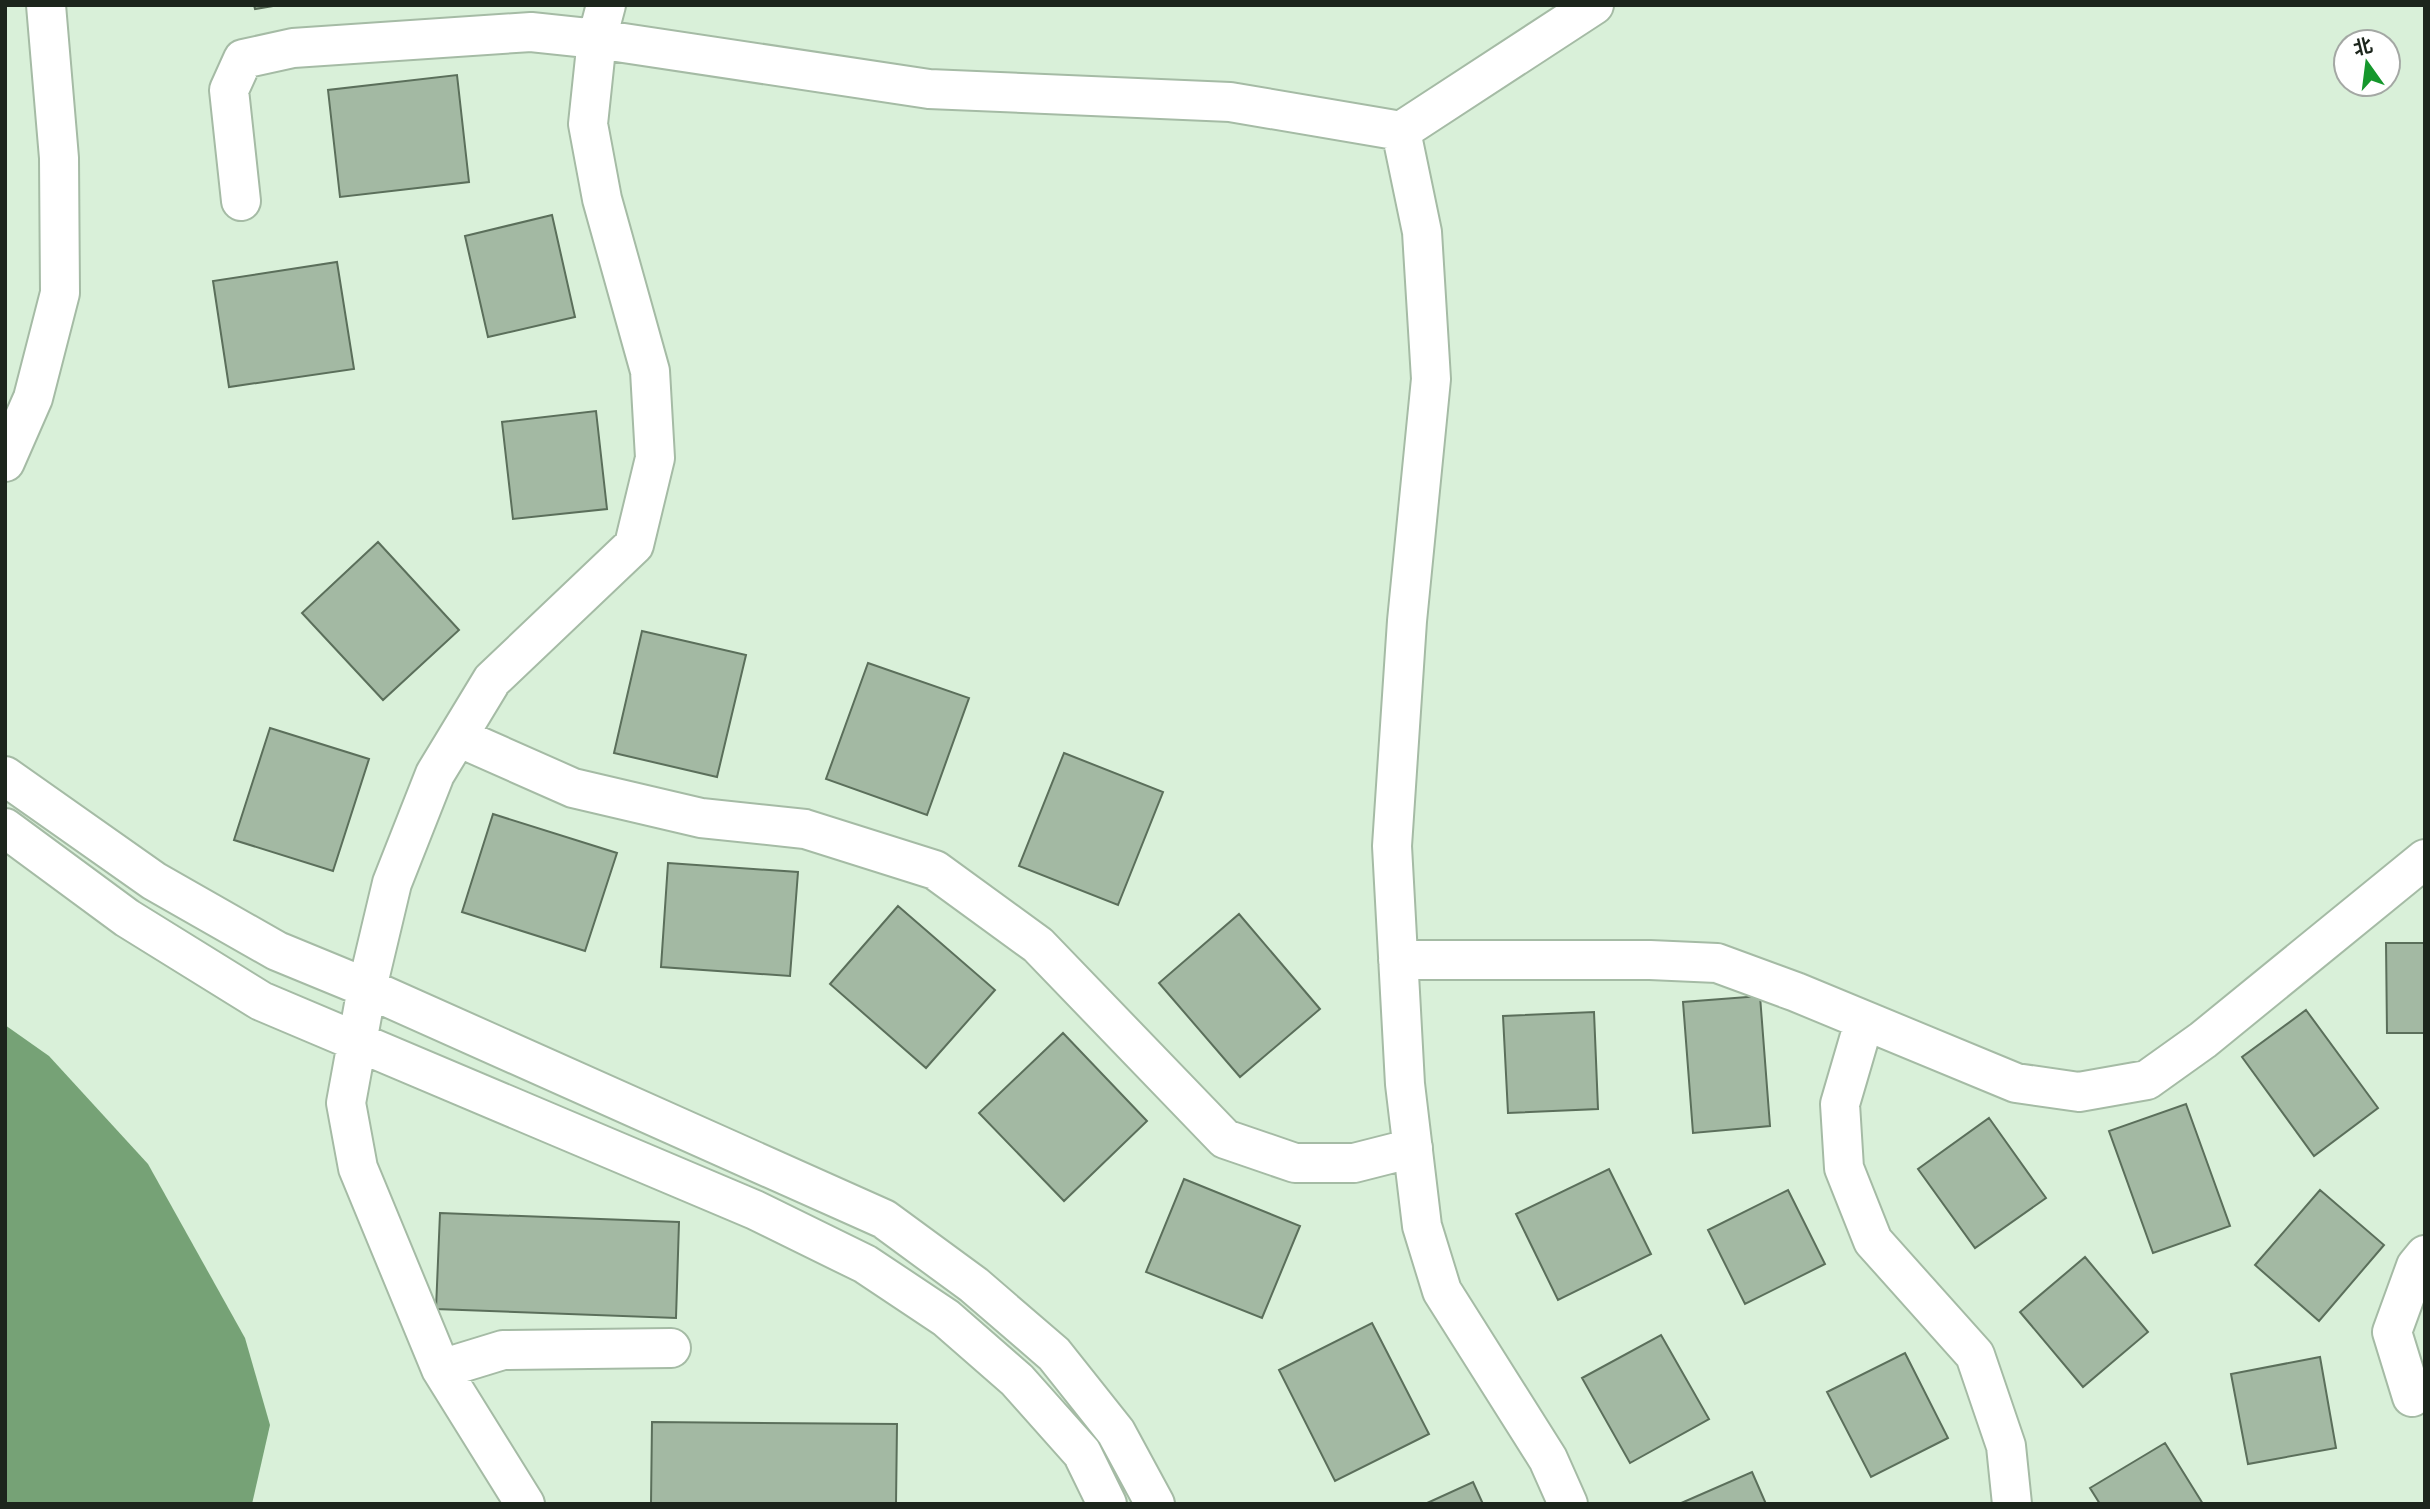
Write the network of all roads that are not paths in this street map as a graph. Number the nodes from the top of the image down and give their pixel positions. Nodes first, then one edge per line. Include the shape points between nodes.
1 (46, 5) edge
2 (1594, 5) edge
3 (602, 22) edge
4 (1401, 131) junction
5 (241, 201) dead end
6 (5, 462) edge
7 (458, 737) junction
8 (5, 776) edge
9 (5, 828) edge
10 (2425, 859) edge
11 (1398, 960) junction
12 (367, 988) junction
13 (1864, 1022) junction
14 (357, 1043) junction
15 (1413, 1148) junction
16 (2425, 1255) edge
17 (671, 1348) dead end
18 (441, 1369) junction
19 (2412, 1397) dead end
20 (525, 1504) edge
21 (1107, 1504) edge
22 (1155, 1504) edge
23 (1568, 1504) edge
24 (2012, 1504) edge

1 - 6 lane via 59,158 60,293 33,398
2 - 4 lane
3 - 4 lane via 929,89 1230,102
3 - 5 lane via 531,32 293,48 243,59 229,90
3 - 7 lane via 588,124 602,199 650,372 655,458 634,545 492,680
4 - 11 lane via 1422,232 1431,379 1407,621 1392,846
7 - 12 lane via 435,774 392,883
7 - 15 lane via 573,788 701,818 805,829 935,870 1038,945 1225,1139 1295,1163 1354,1163
8 - 12 lane via 154,881 277,951
9 - 14 lane via 127,918 261,1001
10 - 13 lane via 2203,1040 2147,1080 2079,1092 2016,1083
11 - 13 lane via 1717,962
11 - 15 lane
12 - 14 lane
12 - 22 lane via 884,1219 974,1285 1054,1354 1116,1432
13 - 24 lane via 1840,1104 1844,1168 1873,1241 1975,1355 2006,1446
14 - 18 lane via 346,1103 358,1168
14 - 21 lane via 755,1210 864,1264 946,1318 1017,1380 1082,1454
15 - 23 lane via 1422,1226 1442,1291 1548,1459
16 - 19 lane via 2416,1266 2392,1332
17 - 18 lane via 503,1350
18 - 20 lane

